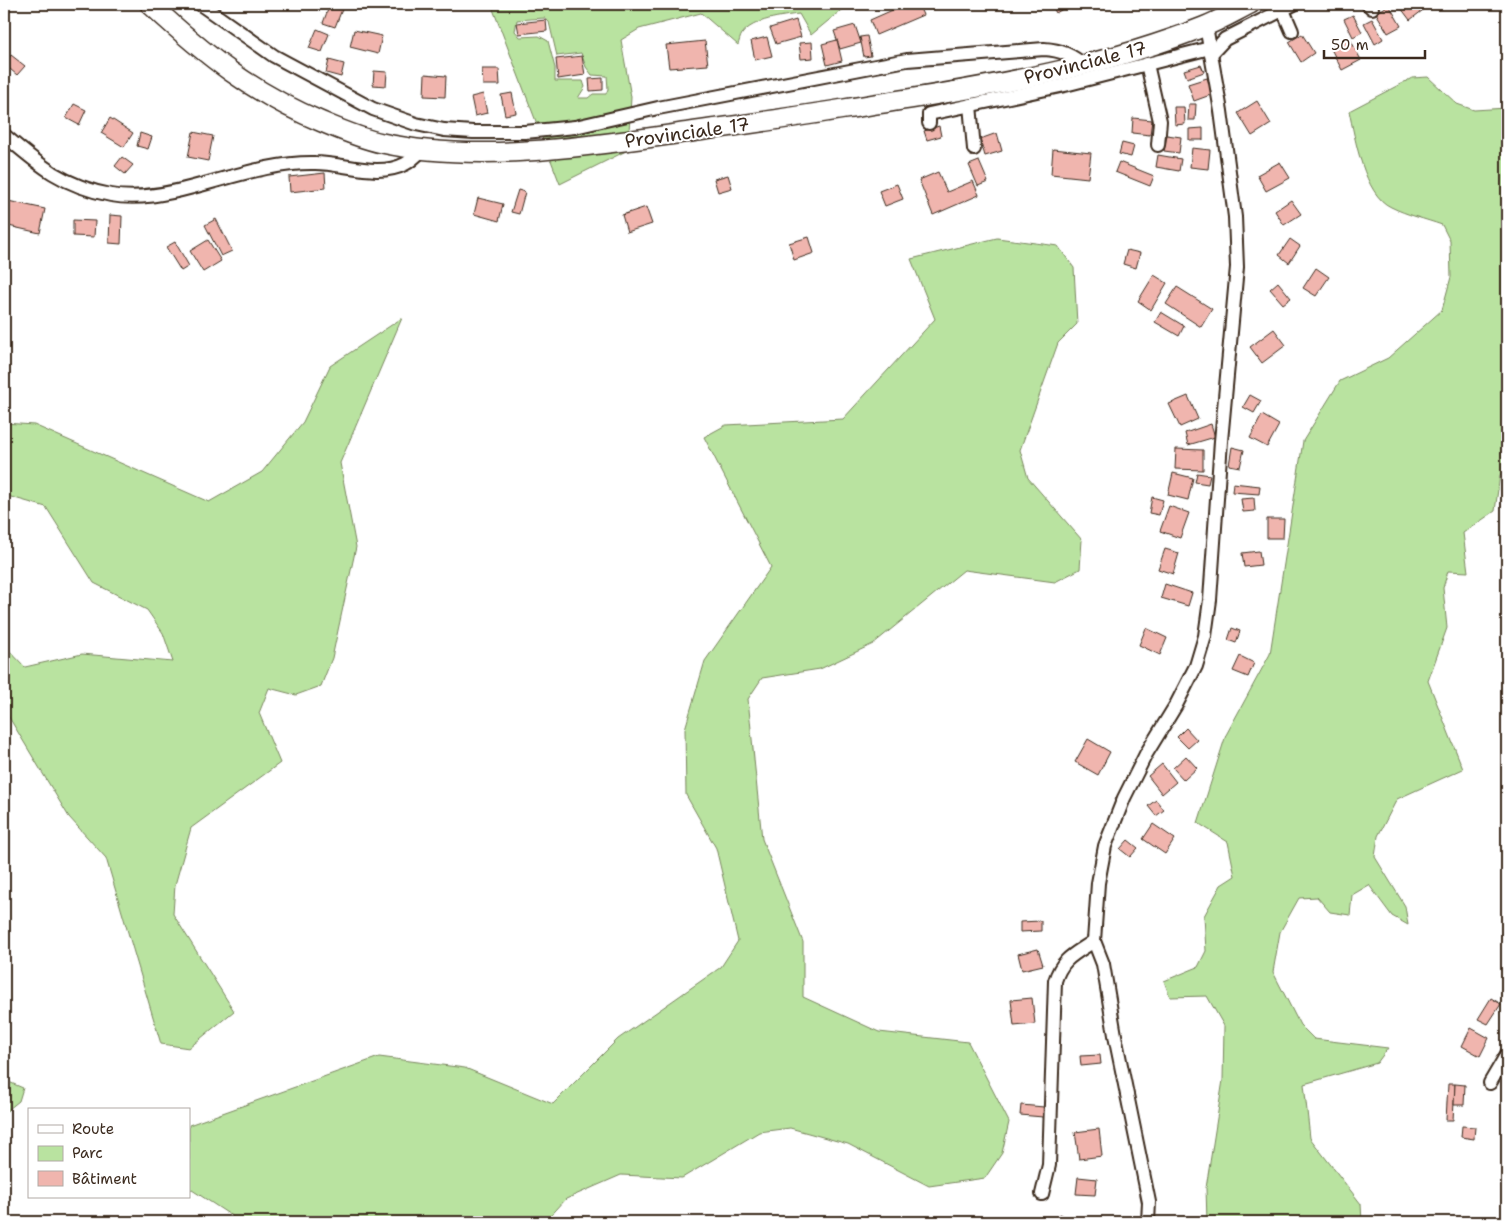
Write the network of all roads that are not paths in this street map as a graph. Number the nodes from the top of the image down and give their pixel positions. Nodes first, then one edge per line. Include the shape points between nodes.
1 (150, 4) edge
2 (200, 4) edge
3 (1250, 4) edge
4 (1288, 7) edge
5 (1206, 26) junction
6 (1292, 31) dead end
7 (1210, 51) junction
8 (1147, 64) junction
9 (1085, 66) junction
10 (970, 105) junction
11 (930, 123) dead end
12 (4, 135) edge
13 (1158, 145) dead end
14 (974, 149) dead end
15 (422, 150) junction
16 (1094, 941) junction
17 (1507, 1054) edge
18 (1490, 1083) dead end
19 (1042, 1194) dead end
20 (1148, 1222) edge

1 - 15 main road, Provinciale 17 via 213,59 262,93 342,130 381,143
2 - 9 street via 274,56 373,109 444,130 525,132 576,127 677,104 907,60 1044,49 1058,50
3 - 5 main road, Provinciale 17
4 - 6 street
4 - 7 street via 1225,39
5 - 7 street
5 - 9 main road, Provinciale 17 via 1142,50
7 - 8 street
7 - 16 street via 1235,217 1238,267 1210,600 1205,636 1196,666 1146,754 1105,846 1098,883
8 - 10 street
8 - 13 street via 1160,121
9 - 15 main road, Provinciale 17 via 964,90 627,140 551,149
10 - 11 street via 929,114
10 - 14 street
12 - 15 street via 41,167 75,186 126,197 165,194 299,164 393,169 406,164
16 - 19 street via 1068,958 1058,969 1055,981 1049,1165
16 - 20 street via 1103,964 1149,1202
17 - 18 street

